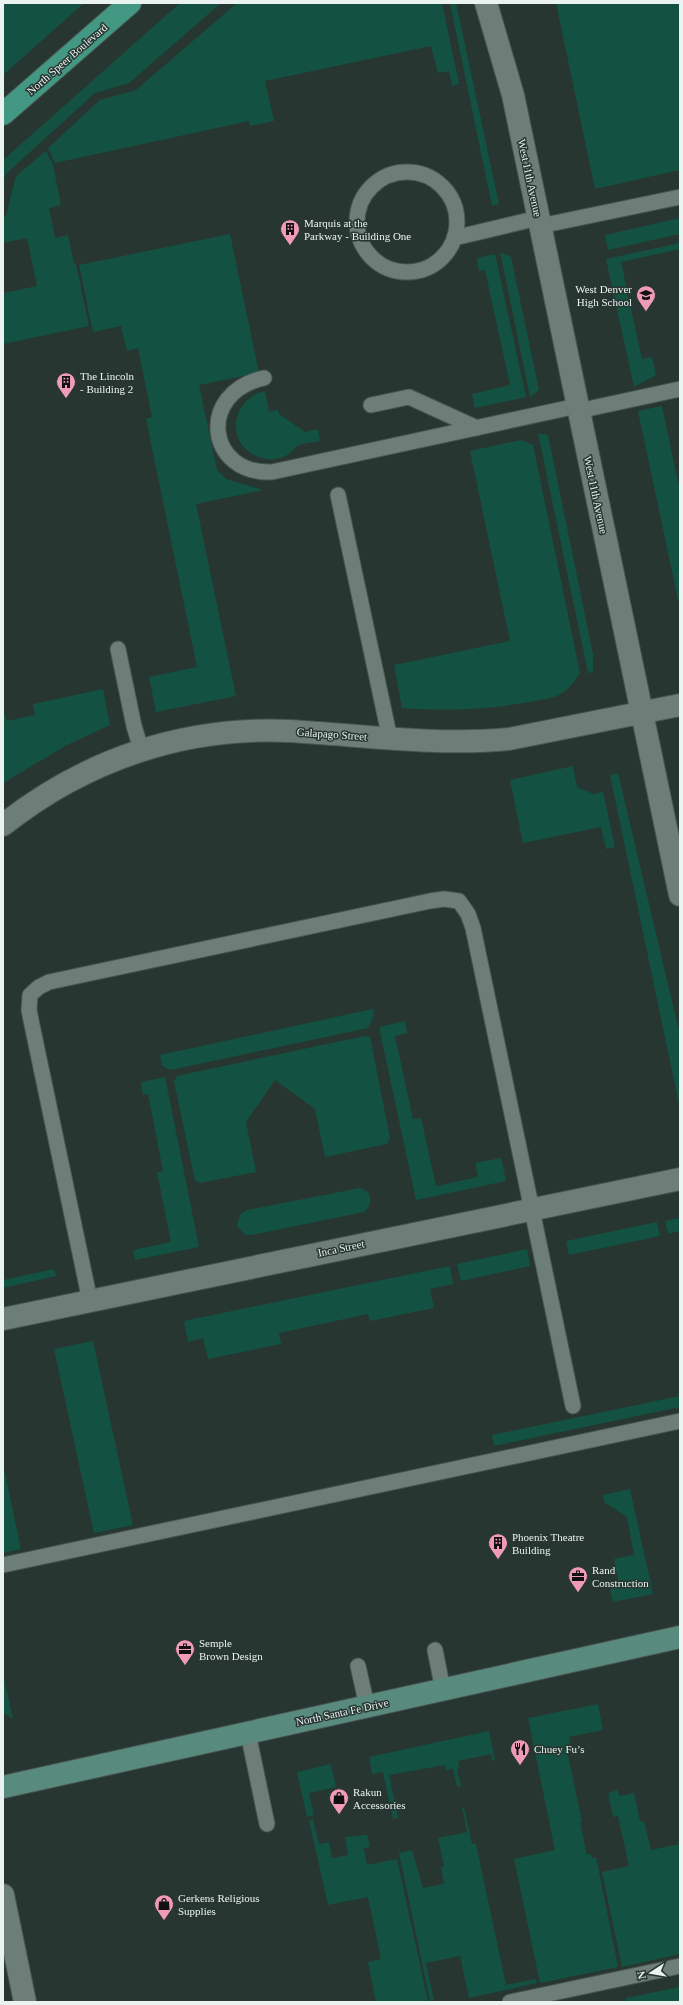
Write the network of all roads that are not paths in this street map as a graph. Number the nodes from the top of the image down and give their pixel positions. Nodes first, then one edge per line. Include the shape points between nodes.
1 (130, 3) edge
2 (486, 3) edge
3 (500, 3) edge
4 (512, 95) junction
5 (3, 114) edge
6 (680, 197) edge
7 (539, 222) junction
8 (454, 238) junction
9 (264, 378) dead end
10 (680, 389) edge
11 (371, 405) dead end
12 (578, 408) junction
13 (477, 428) junction
14 (338, 495) dead end
15 (118, 650) dead end
16 (680, 705) edge
17 (642, 712) junction
18 (390, 738) junction
19 (142, 749) junction
20 (3, 825) edge
21 (680, 895) edge
22 (680, 1179) edge
23 (532, 1209) junction
24 (90, 1301) junction
25 (3, 1319) edge
26 (574, 1406) dead end
27 (680, 1421) edge
28 (3, 1565) edge
29 (680, 1637) edge
30 (435, 1650) dead end
31 (358, 1666) dead end
32 (443, 1690) junction
33 (367, 1706) junction
34 (248, 1733) junction
35 (3, 1787) edge
36 (268, 1824) dead end
37 (3, 1895) edge
38 (9, 1951) edge
39 (680, 1966) edge
40 (26, 2002) edge
41 (510, 2002) edge

1 - 5 main road, North Speer Boulevard
2 - 4 street, West 11th Avenue
3 - 4 street, West 11th Avenue
4 - 7 street, West 11th Avenue
6 - 7 lane
7 - 8 lane
7 - 12 street, West 11th Avenue
8 - 8 lane via 448,252 437,263 423,270 408,273 392,270 378,263 367,252 360,238 357,223 359,207 366,193 377,182 391,175 406,172 422,175 436,182 452,201 457,225
9 - 13 lane via 242,385 236,390 224,403 218,420 218,432 229,456 239,466 260,473
10 - 12 lane
11 - 13 lane via 409,397
12 - 13 lane
12 - 17 street, West 11th Avenue
14 - 18 lane
15 - 19 lane via 134,726
16 - 17 street, Galapago Street
17 - 18 street, Galapago Street via 509,739 463,742
17 - 21 street, West 11th Avenue
18 - 19 street, Galapago Street via 253,731 192,737
19 - 20 street, Galapago Street via 94,768 53,789
22 - 23 street, Inca Street
23 - 24 street, Inca Street
23 - 24 lane via 471,921 459,901 430,901 49,982 30,995 29,1010
23 - 26 lane
24 - 25 street, Inca Street
27 - 28 lane
29 - 32 main road, North Santa Fe Drive
30 - 32 lane
31 - 33 lane
32 - 33 main road, North Santa Fe Drive
33 - 34 main road, North Santa Fe Drive
34 - 35 main road, North Santa Fe Drive
34 - 36 lane
37 - 38 street
38 - 40 street
39 - 41 lane

